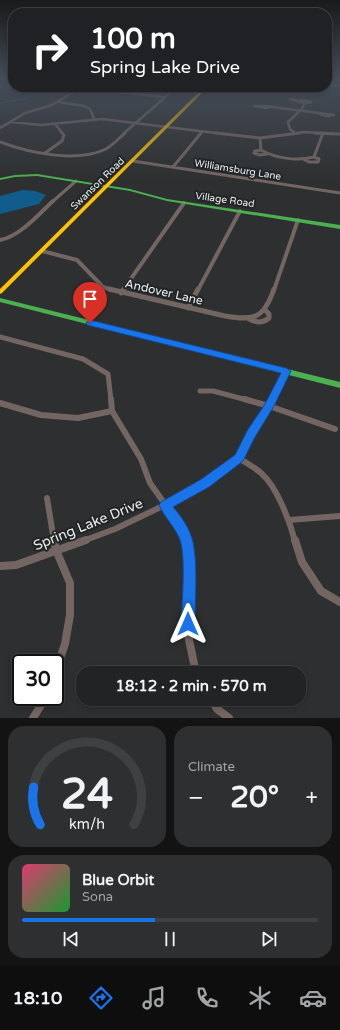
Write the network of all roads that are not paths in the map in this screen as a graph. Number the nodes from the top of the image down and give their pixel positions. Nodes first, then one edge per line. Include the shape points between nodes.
1 (27, 113) edge
2 (91, 113) edge
3 (147, 113) edge
4 (180, 113) edge
5 (298, 113) edge
6 (314, 113) edge
7 (318, 113) junction
8 (94, 119) junction
9 (10, 122) junction
10 (136, 122) junction
11 (56, 125) junction
12 (168, 127) junction
13 (0, 128) edge
14 (202, 131) junction
15 (294, 132) junction
16 (323, 133) junction
17 (340, 134) edge
18 (260, 138) junction
19 (0, 142) edge
20 (261, 150) junction
21 (46, 153) junction
22 (267, 154) junction
23 (314, 157) junction
24 (303, 159) junction
25 (133, 161) junction
26 (173, 167) junction
27 (0, 179) edge
28 (76, 181) junction
29 (107, 186) junction
30 (340, 192) edge
31 (184, 203) junction
32 (240, 211) junction
33 (298, 220) junction
34 (340, 227) edge
35 (0, 240) edge
36 (42, 251) junction
37 (0, 292) edge
38 (121, 292) junction
39 (0, 300) edge
40 (188, 308) junction
41 (265, 310) junction
42 (247, 318) junction
43 (0, 337) edge
44 (286, 371) junction
45 (340, 385) edge
46 (200, 390) dead end
47 (0, 403) edge
48 (269, 406) junction
49 (112, 411) junction
50 (335, 429) dead end
51 (239, 458) junction
52 (47, 498) dead end
53 (165, 505) junction
54 (340, 516) edge
55 (289, 520) junction
56 (56, 550) junction
57 (0, 566) edge
58 (340, 602) edge
59 (62, 654) edge
60 (195, 666) edge
61 (40, 706) edge
62 (215, 706) edge
63 (33, 718) edge
64 (229, 718) edge

1 - 9 street
2 - 8 street
3 - 10 street
4 - 12 street, Swanson Road
5 - 15 street via 288,122
6 - 7 street
7 - 7 street via 328,113 334,115 326,116
8 - 10 street
8 - 11 street
9 - 11 street
9 - 13 street
10 - 12 street
10 - 21 street via 100,151 76,156
11 - 21 street via 64,135 62,141
12 - 14 street
12 - 25 street, Swanson Road
14 - 18 street
14 - 26 street
15 - 16 street
15 - 18 street
16 - 17 street
16 - 23 street
18 - 20 street
19 - 21 street
20 - 22 street
20 - 22 street via 254,153
22 - 24 street
23 - 24 street
23 - 24 street via 318,162
25 - 26 street, Williamsburg Lane
25 - 29 street, Swanson Road
26 - 30 street, Williamsburg Lane
27 - 28 street, Village Road via 28,174
28 - 29 street, Village Road
28 - 35 street via 16,233
29 - 31 street, Village Road
29 - 36 street, Swanson Road
31 - 32 street, Village Road
31 - 38 street
32 - 33 street, Village Road
32 - 40 street
33 - 34 street, Village Road
33 - 41 street, Andover Lane
36 - 37 street, Swanson Road
36 - 38 street, Andover Lane via 78,260 103,287
38 - 40 street, Andover Lane
39 - 44 street
40 - 42 street, Andover Lane
41 - 42 street, Andover Lane
41 - 42 street, Andover Lane via 269,314 266,322 259,323
43 - 49 street via 90,362 108,374
44 - 45 street
44 - 48 street, Spring Lake Drive
46 - 48 street
47 - 49 street via 41,415 78,418
48 - 50 street
48 - 51 street, Spring Lake Drive
49 - 53 street via 141,459 150,483
51 - 53 street, Spring Lake Drive via 204,484
51 - 55 street via 263,474
52 - 56 street
53 - 56 street, Spring Lake Drive via 115,528
53 - 60 street via 179,524 187,542 188,635
54 - 55 street
55 - 58 street via 302,562 321,591
56 - 57 street, Spring Lake Drive via 16,565
56 - 59 street via 70,583 70,615
61 - 63 street
62 - 64 street

